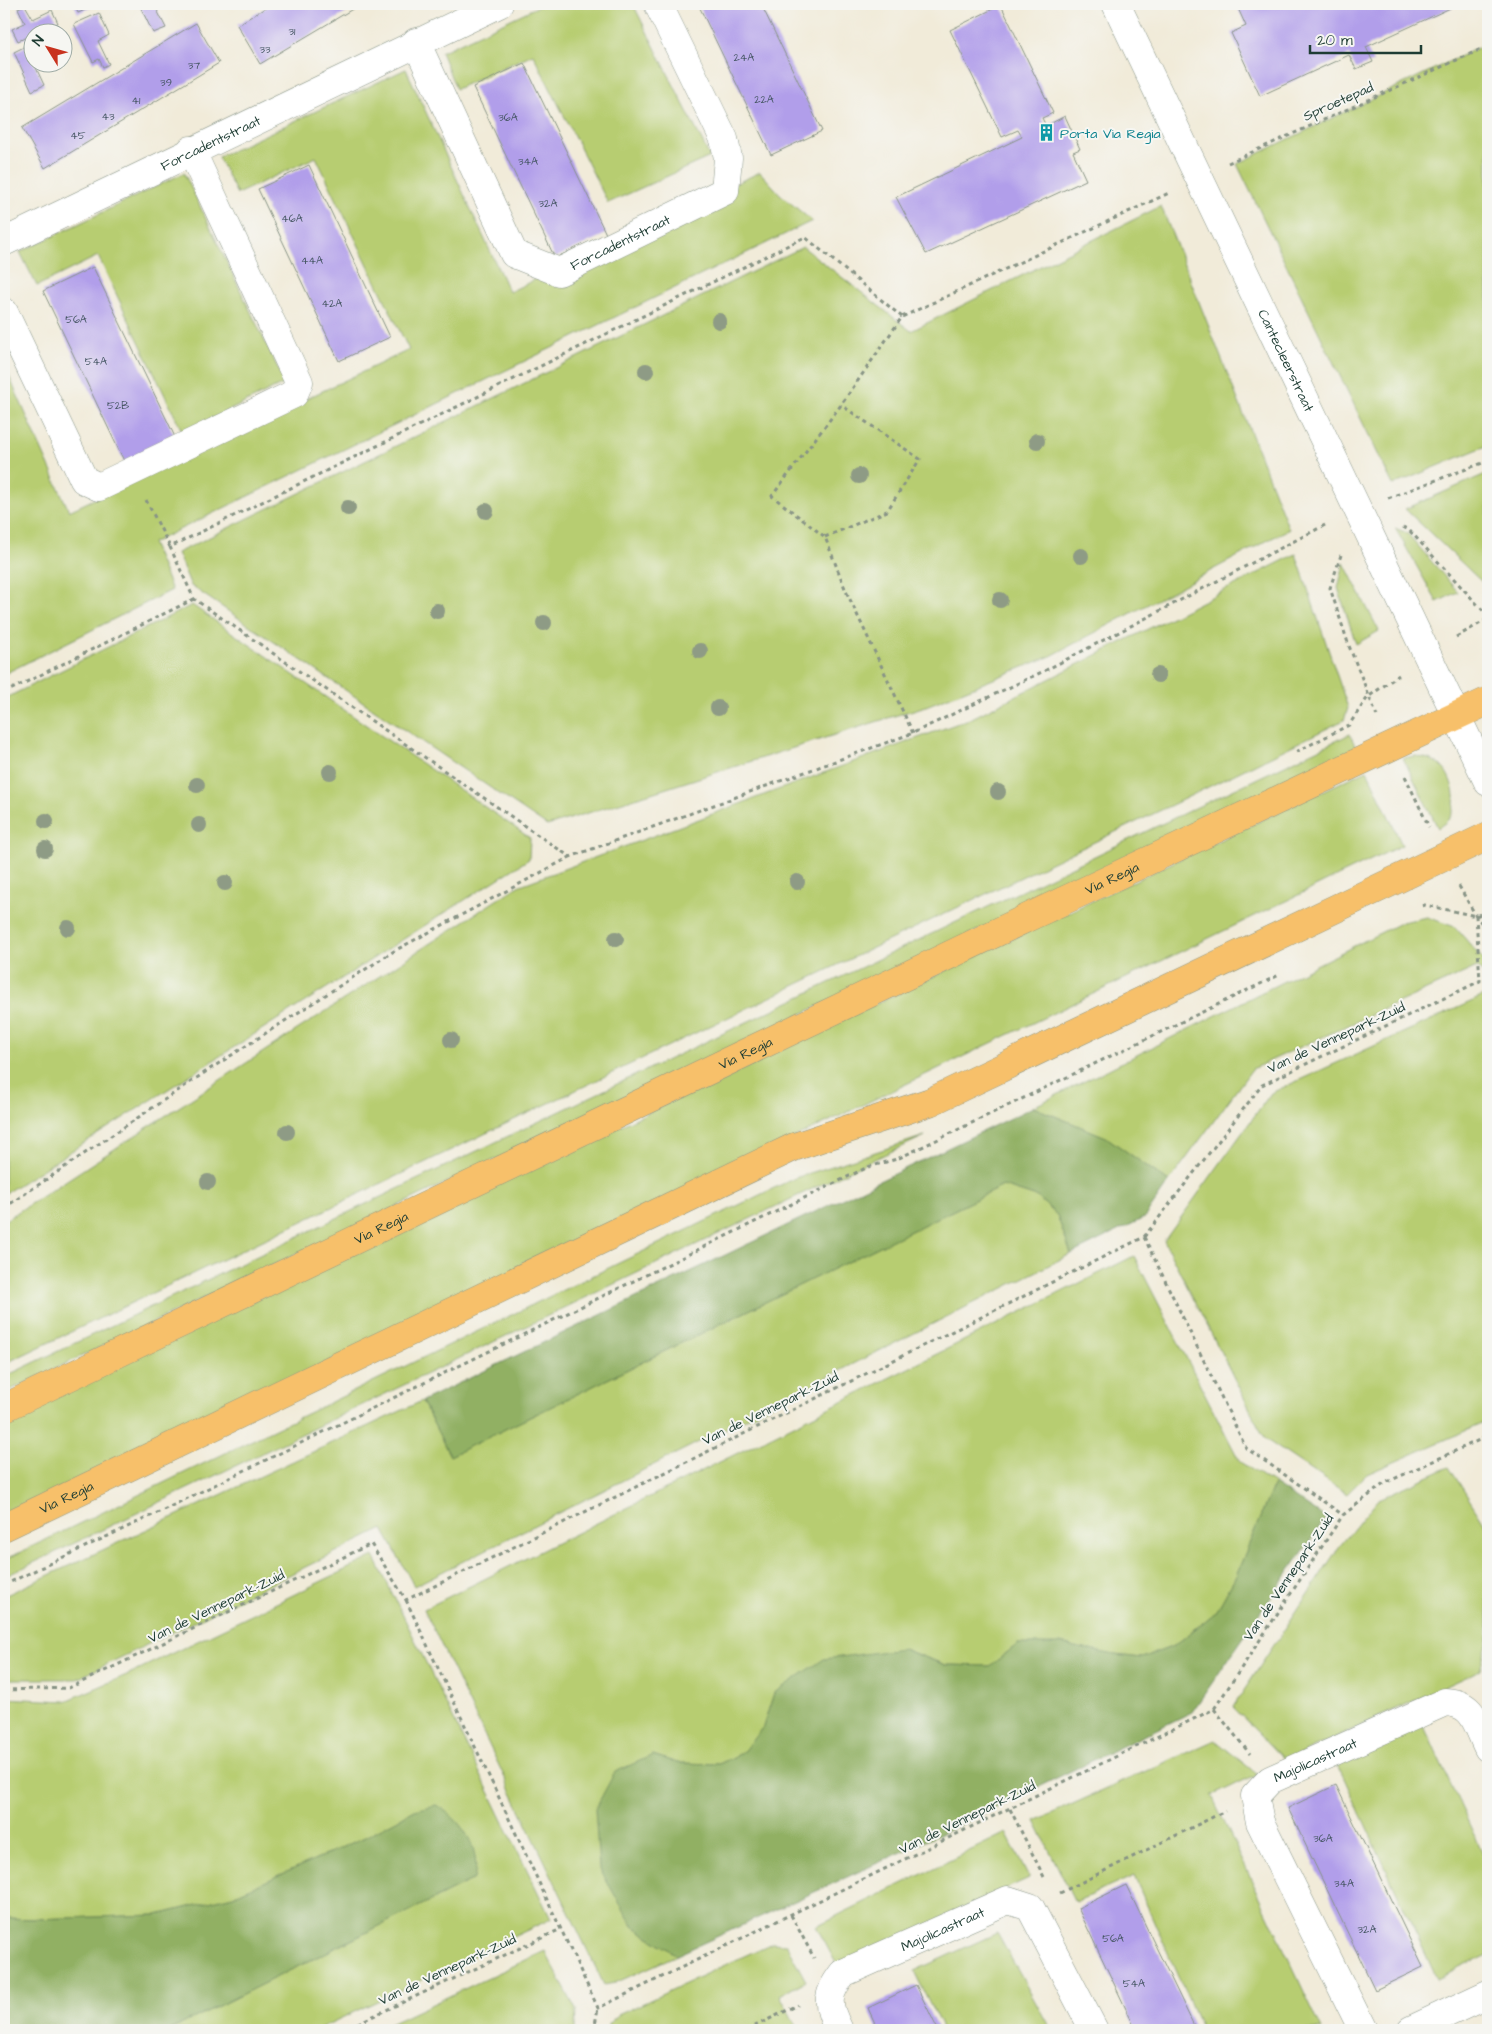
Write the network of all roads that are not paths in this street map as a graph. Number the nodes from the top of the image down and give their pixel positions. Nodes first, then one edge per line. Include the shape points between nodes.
1 (499, 4) edge
2 (658, 4) edge
3 (1116, 4) edge
4 (416, 42) junction
5 (191, 150) junction
6 (4, 242) edge
7 (4, 312) edge
8 (1488, 701) edge
9 (1455, 716) junction
10 (1488, 782) edge
11 (1488, 836) edge
12 (4, 1408) edge
13 (4, 1527) edge
14 (1488, 1748) edge
15 (1488, 1994) edge
16 (839, 2030) edge
17 (1094, 2030) edge
18 (1363, 2030) edge
19 (1411, 2030) edge

1 - 4 street, Forcadentstraat
2 - 4 street, Forcadentstraat via 724,139 728,158 725,191 559,272 514,254
3 - 9 street, Cantecleerstraat
4 - 5 street, Forcadentstraat
5 - 6 street, Forcadentstraat
5 - 7 street via 299,382 294,394 99,486 84,480
8 - 9 main road, Via Regia
9 - 10 street, Cantecleerstraat
9 - 12 main road, Via Regia
11 - 13 main road, Via Regia via 930,1102 794,1147
14 - 18 street, Majolicastraat via 1469,1709 1458,1703 1445,1702 1262,1788 1260,1822
15 - 19 street
16 - 17 street, Majolicastraat via 830,2011 830,1989 843,1973 1008,1900 1042,1902

